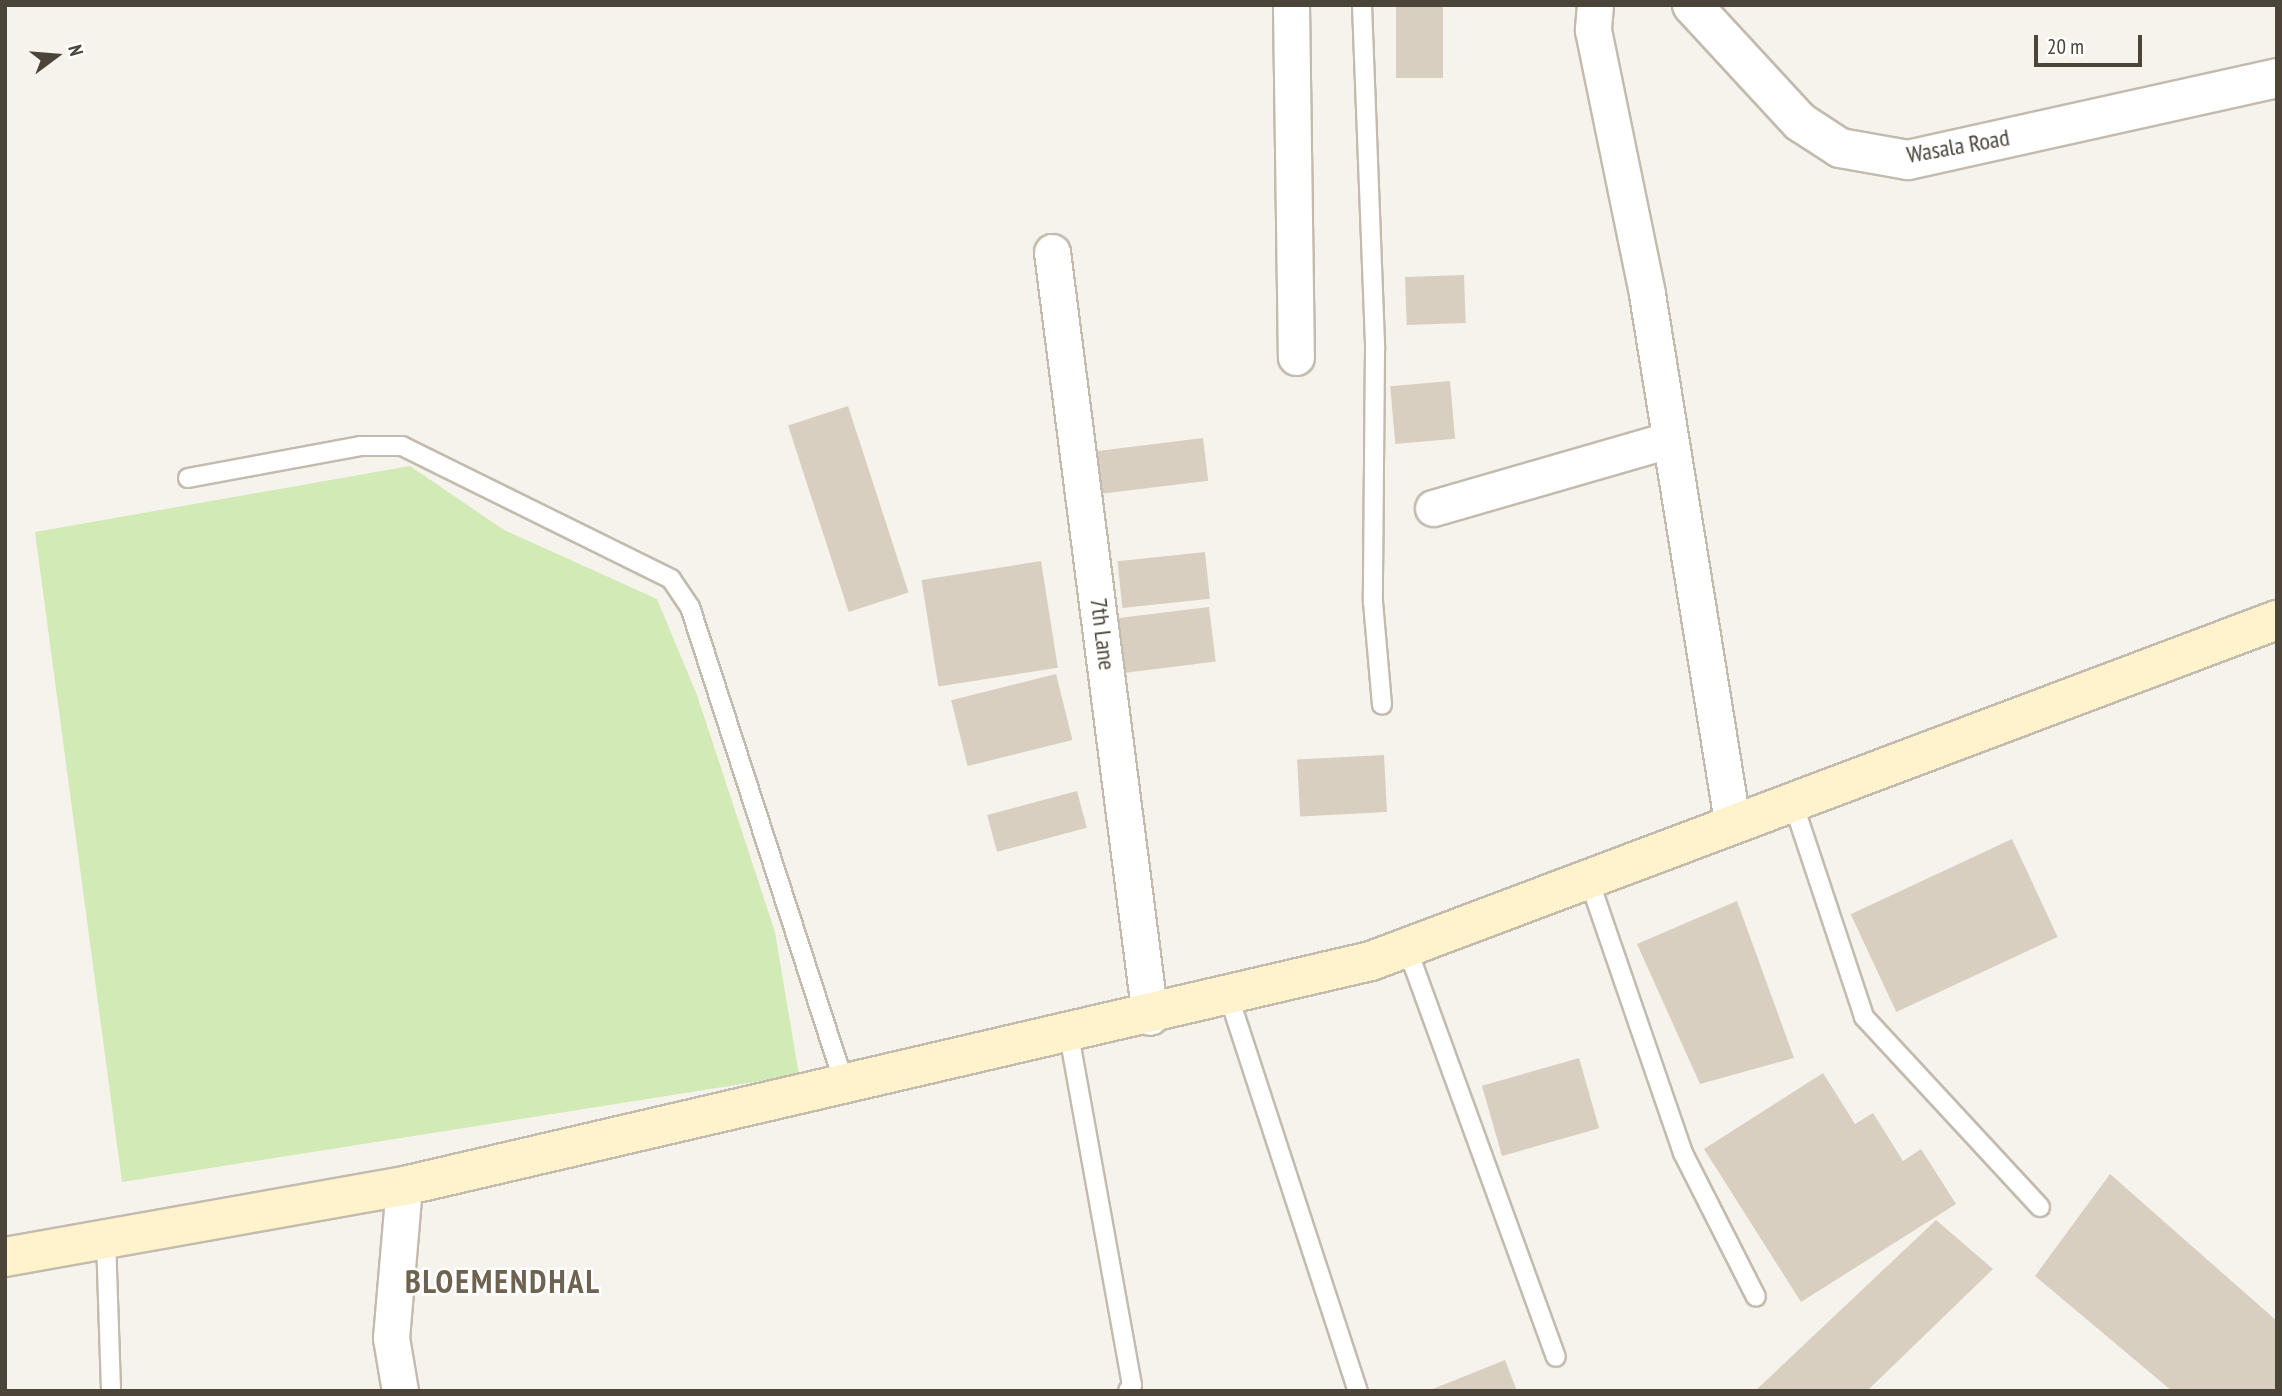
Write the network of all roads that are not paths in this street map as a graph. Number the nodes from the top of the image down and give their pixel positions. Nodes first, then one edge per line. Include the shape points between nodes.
1 (1291, 5) edge
2 (1362, 5) edge
3 (1595, 5) edge
4 (1692, 5) edge
5 (2277, 78) edge
6 (1052, 252) dead end
7 (1296, 357) dead end
8 (1669, 440) junction
9 (188, 478) dead end
10 (1433, 508) dead end
11 (2277, 620) edge
12 (1382, 705) dead end
13 (1792, 800) junction
14 (1732, 821) junction
15 (1588, 877) junction
16 (1407, 948) junction
17 (1229, 997) junction
18 (1150, 1017) junction
19 (1069, 1035) junction
20 (845, 1086) junction
21 (404, 1186) junction
22 (2040, 1208) dead end
23 (106, 1239) junction
24 (5, 1257) edge
25 (1756, 1297) dead end
26 (1556, 1357) dead end
27 (111, 1391) edge
28 (400, 1391) edge
29 (1128, 1391) edge
30 (1358, 1391) edge

1 - 7 street
2 - 12 lane via 1375,350 1373,601
3 - 8 street via 1593,30
4 - 5 street, Wasala Road via 1800,122 1840,148 1908,160
6 - 18 street, 7th Lane
8 - 10 street
8 - 14 street
9 - 20 lane via 360,446 402,446 671,579 690,607
11 - 13 main road
13 - 14 main road
13 - 22 lane via 1864,1017
14 - 15 main road
15 - 16 main road
15 - 25 lane via 1683,1153
16 - 17 main road
16 - 26 lane
17 - 18 main road
17 - 30 lane
18 - 19 main road
19 - 20 main road
19 - 29 lane via 1132,1385
20 - 21 main road
21 - 23 main road
21 - 28 street via 391,1338
23 - 24 main road
23 - 27 lane

